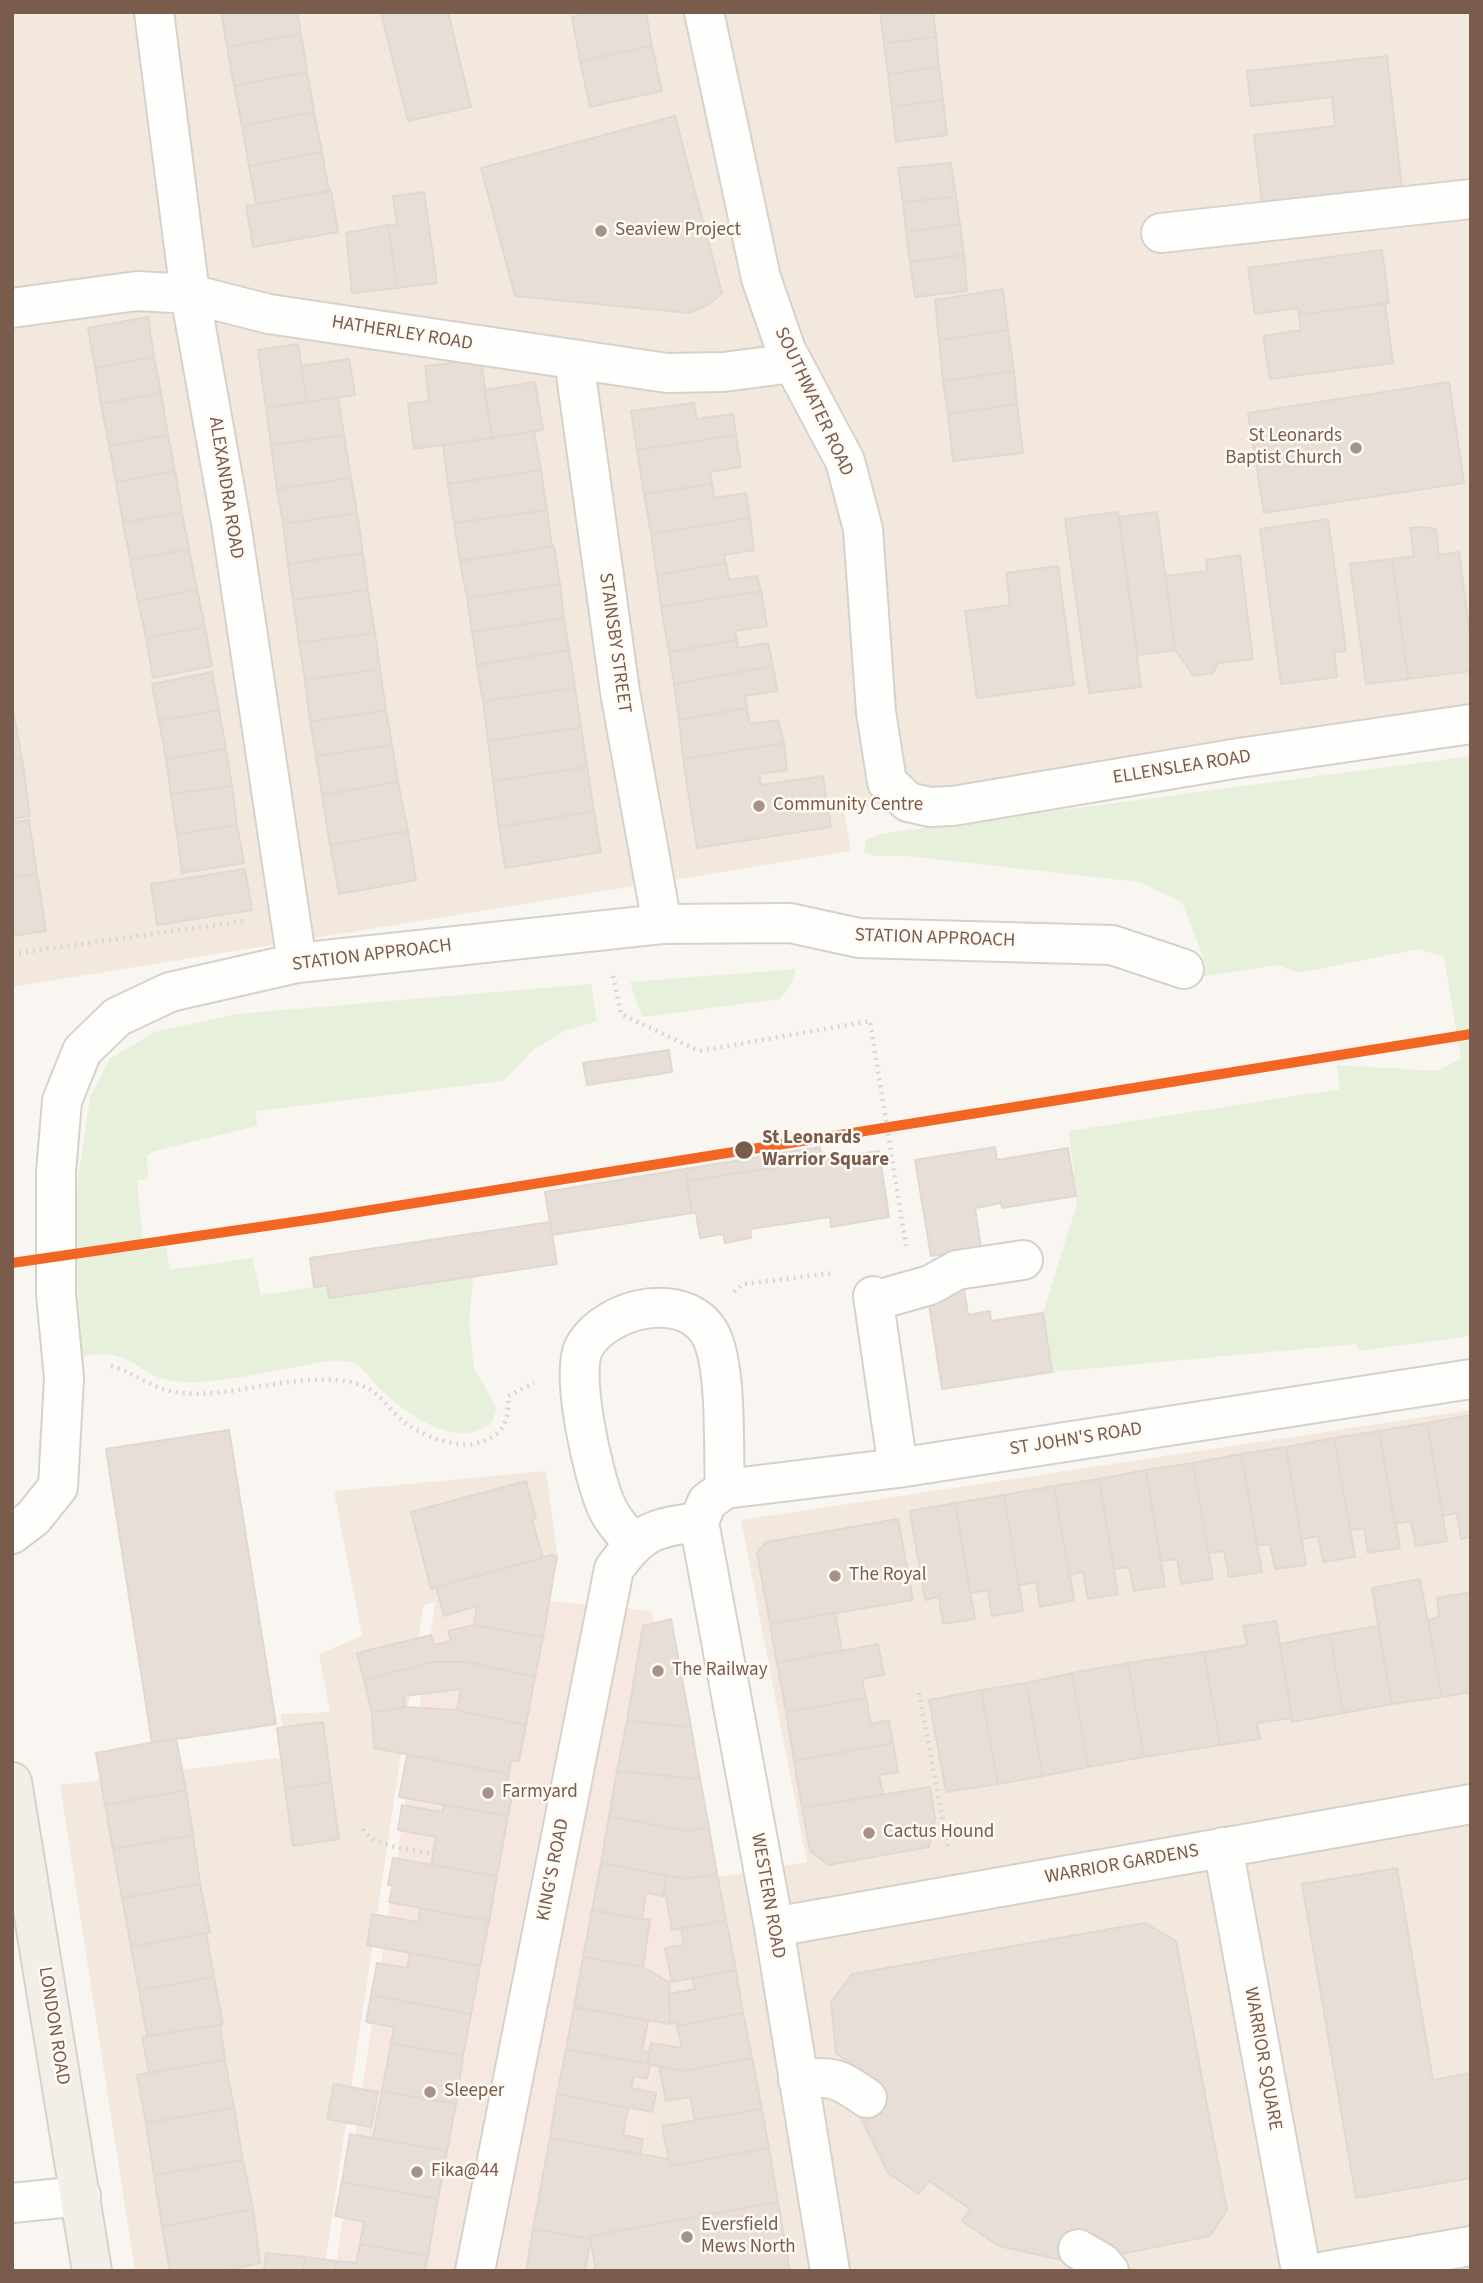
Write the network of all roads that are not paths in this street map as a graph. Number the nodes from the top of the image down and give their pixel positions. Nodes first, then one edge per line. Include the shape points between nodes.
1 (154, 12) edge
2 (704, 12) edge
3 (1471, 199) edge
4 (1161, 233) dead end
5 (191, 293) junction
6 (12, 309) edge
7 (574, 360) junction
8 (793, 363) junction
9 (1471, 724) edge
10 (896, 793) joint
11 (662, 924) junction
12 (297, 963) junction
13 (1184, 969) dead end
14 (1023, 1260) dead end
15 (1471, 1379) edge
16 (898, 1468) junction
17 (725, 1489) junction
18 (699, 1522) junction
19 (12, 1534) edge
20 (633, 1542) junction
21 (12, 1782) edge
22 (1471, 1804) edge
23 (1223, 1847) junction
24 (774, 1927) junction
25 (798, 2080) junction
26 (867, 2098) dead end
27 (80, 2196) junction
28 (12, 2203) edge
29 (1471, 2246) edge
30 (1078, 2249) dead end
31 (92, 2271) edge
32 (475, 2271) edge
33 (831, 2271) edge
34 (1109, 2271) edge
35 (1301, 2271) edge
36 (1326, 2271) edge

1 - 5 street, ALEXANDRA ROAD
2 - 8 street, SOUTHWATER ROAD via 761,278
3 - 4 street
5 - 6 street, HATHERLEY ROAD via 137,292
5 - 7 street, HATHERLEY ROAD via 269,314
5 - 12 street, ALEXANDRA ROAD via 231,523
7 - 8 street, HATHERLEY ROAD via 667,373
7 - 11 street, STAINSBY STREET via 620,692
8 - 10 street, SOUTHWATER ROAD via 845,461 863,529 876,712 887,782
9 - 10 street, ELLENSLEA ROAD via 953,806 908,802
11 - 12 street, STATION APPROACH
11 - 13 street, STATION APPROACH via 790,923 859,938 1112,945
12 - 19 street, STATION APPROACH via 170,992 117,1017 82,1051 62,1101 57,1172 56,1294 64,1378 58,1487 33,1518
14 - 16 street via 957,1270 930,1284 873,1299
15 - 16 street, ST JOHN'S ROAD
16 - 17 street, ST JOHN'S ROAD
17 - 18 street via 707,1502
17 - 20 street via 719,1372 712,1340 699,1321 680,1309 652,1308 623,1315 599,1329 584,1347 577,1370 605,1503
18 - 20 street, KING'S ROAD via 661,1527
18 - 24 street, WESTERN ROAD
20 - 32 street, KING'S ROAD via 614,1569
21 - 27 main road, LONDON ROAD
22 - 23 street, WARRIOR GARDENS
23 - 24 street, WARRIOR GARDENS
23 - 35 street, WARRIOR SQUARE
24 - 25 street, WESTERN ROAD
25 - 26 street via 841,2079
25 - 33 street, WESTERN ROAD
27 - 28 street
27 - 31 main road, LONDON ROAD
29 - 36 street
30 - 34 street

